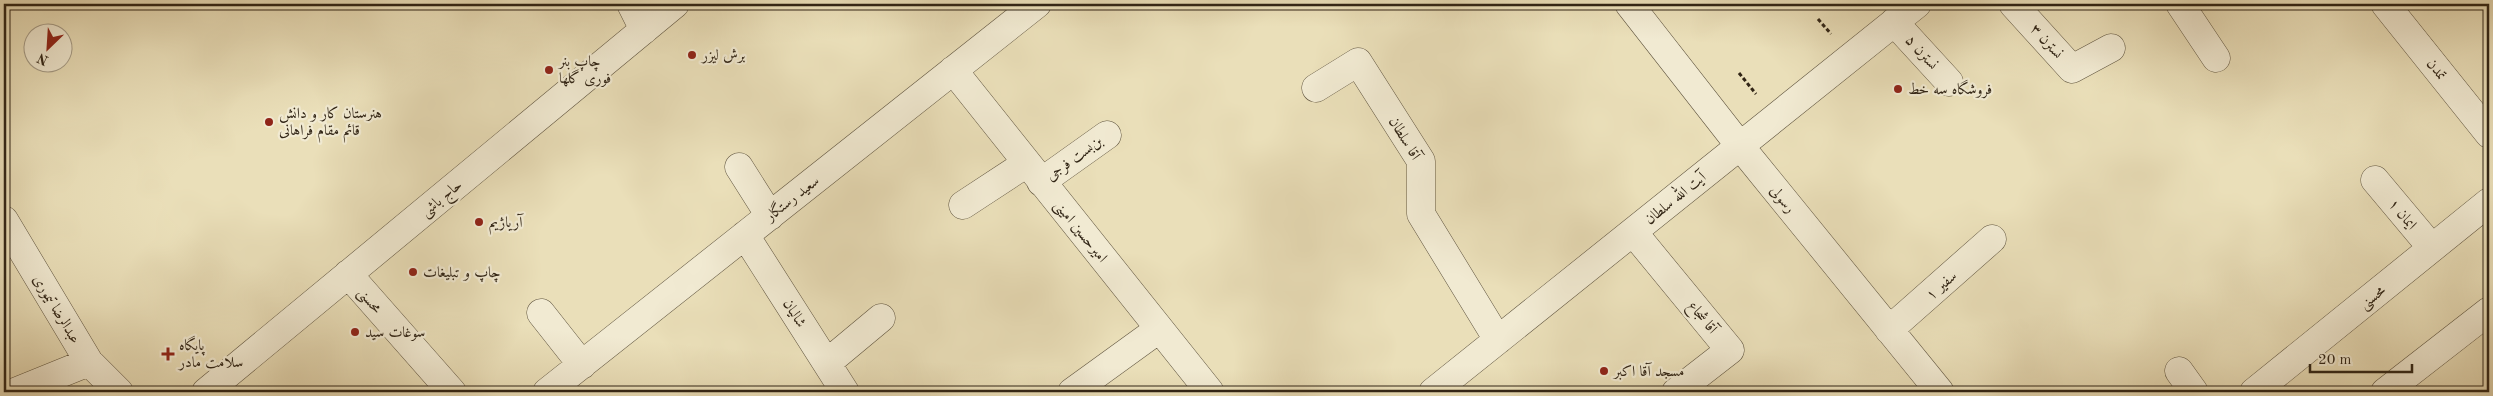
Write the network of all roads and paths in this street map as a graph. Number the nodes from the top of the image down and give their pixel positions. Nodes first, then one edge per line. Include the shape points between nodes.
1 (631, 4) edge
2 (675, 4) edge
3 (1037, 4) edge
4 (1629, 4) edge
5 (1917, 4) edge
6 (2013, 4) edge
7 (2180, 4) edge
8 (2386, 4) edge
9 (1894, 22) junction
10 (644, 30) junction
11 (2110, 48) dead end
12 (2216, 58) dead end
13 (953, 70) junction
14 (1949, 82) dead end
15 (1316, 88) dead end
16 (2489, 134) edge
17 (1107, 135) dead end
18 (1740, 146) junction
19 (739, 167) dead end
20 (1034, 172) junction
21 (2375, 180) dead end
22 (2489, 202) edge
23 (963, 205) dead end
24 (770, 216) junction
25 (4, 220) edge
26 (1633, 232) junction
27 (746, 235) junction
28 (1992, 239) dead end
29 (2432, 248) junction
30 (348, 274) junction
31 (2489, 310) edge
32 (541, 313) dead end
33 (881, 318) dead end
34 (1159, 329) junction
35 (1889, 330) junction
36 (1498, 340) junction
37 (89, 362) junction
38 (827, 364) junction
39 (582, 365) junction
40 (15, 392) edge
41 (119, 392) edge
42 (206, 392) edge
43 (452, 392) edge
44 (547, 392) edge
45 (845, 392) edge
46 (1072, 392) edge
47 (1210, 392) edge
48 (1433, 392) edge
49 (1676, 392) edge
50 (1940, 392) edge
51 (2254, 392) edge
52 (2385, 392) edge

1 - 10 street
2 - 10 street, حاج باشی
3 - 13 street, سعید رستگار
4 - 18 street, رسولی
5 - 9 street, آیت الله سلطان
6 - 11 street, نسترن ۳ via 2072,69
7 - 12 street
8 - 16 street, تمدن
9 - 14 street, نسترن ۵
9 - 18 street, آیت الله سلطان
10 - 30 street, حاج باشی
13 - 20 street, امیرحسین امینی
13 - 24 street, سعید رستگار
15 - 36 street, آقا سلطان via 1358,62 1422,161 1421,214
17 - 20 street, بن‌بست فرجی
18 - 26 street, آیت الله سلطان
18 - 35 street, رسولی
19 - 24 street
20 - 23 street, بن‌بست فرجی
20 - 34 street, امیرحسین امینی
21 - 29 street, ایمان ۱
22 - 29 street, محسنی
24 - 27 street, سعید رستگار
25 - 37 street, عبدالرضا تیموری
26 - 36 street, آیت الله سلطان
26 - 49 street, آقا شجاع via 1730,350
27 - 38 street, شالیان
27 - 39 street, سعید رستگار
28 - 35 street, سفیر ۱
29 - 51 street, محسنی
30 - 42 street, حاج باشی
30 - 43 street, محسنی
31 - 52 street
32 - 39 street
33 - 38 street
34 - 46 street
34 - 47 street, امیرحسین امینی
35 - 50 street, رسولی
36 - 48 street, آیت الله سلطان
37 - 40 street
37 - 41 street, عبدالرضا تیموری
38 - 45 street, شالیان
39 - 44 street, سعید رستگار

